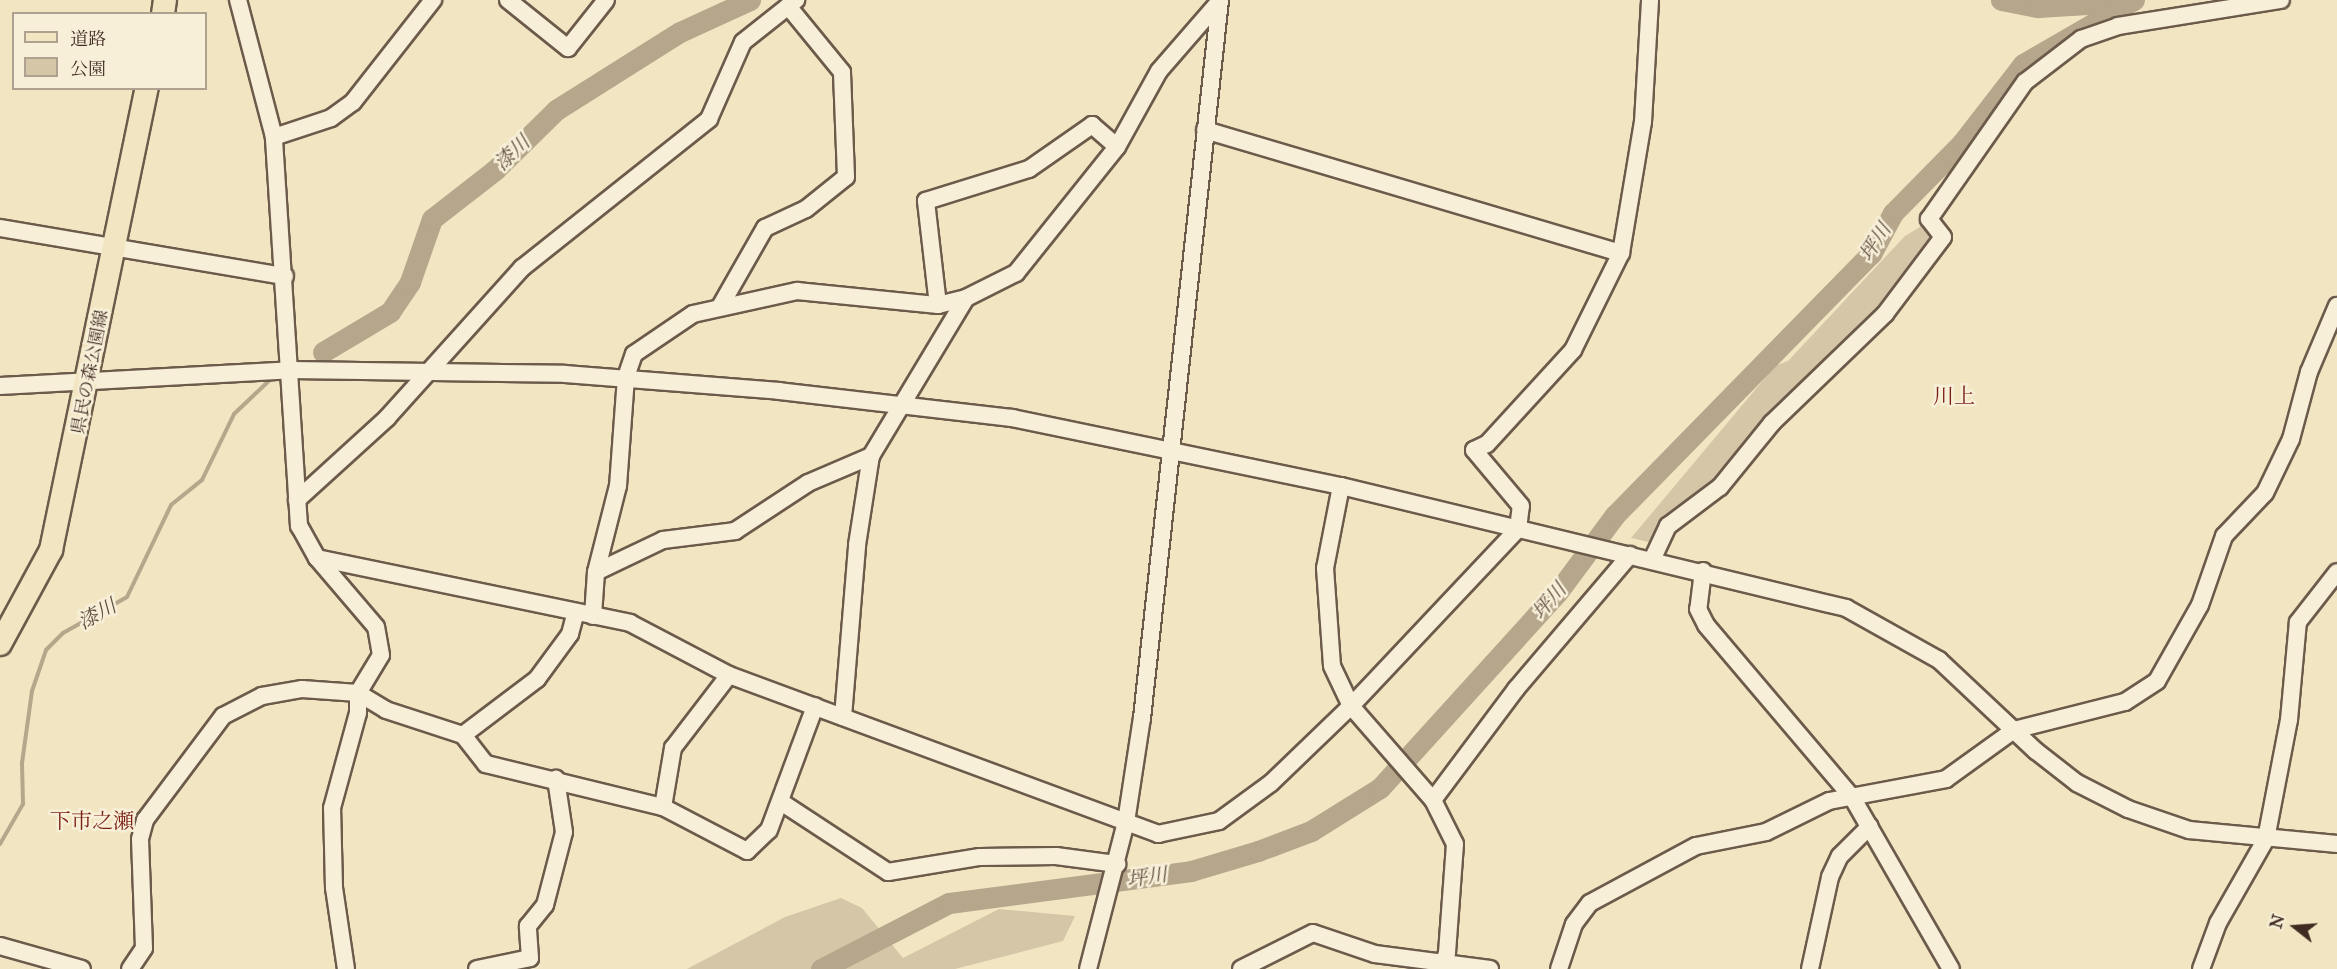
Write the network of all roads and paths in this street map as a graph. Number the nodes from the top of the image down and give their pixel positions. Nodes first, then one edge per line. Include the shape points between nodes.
1 (238, 0) edge
2 (433, 0) edge
3 (508, 0) edge
4 (606, 0) edge
5 (1650, 0) edge
6 (2281, 0) edge
7 (1220, 1) edge
8 (792, 3) edge
9 (147, 90) edge
10 (1205, 130) junction
11 (274, 137) junction
12 (1118, 147) junction
13 (0, 228) edge
14 (114, 247) junction
15 (1621, 253) junction
16 (285, 276) junction
17 (966, 298) junction
18 (938, 305) junction
19 (721, 306) junction
20 (2337, 306) edge
21 (291, 370) junction
22 (430, 370) junction
23 (89, 377) junction
24 (626, 377) junction
25 (0, 386) edge
26 (900, 404) junction
27 (1173, 451) junction
28 (872, 456) junction
29 (1341, 486) junction
30 (297, 500) junction
31 (1518, 528) junction
32 (1630, 555) junction
33 (318, 558) junction
34 (1652, 560) junction
35 (597, 572) junction
36 (1703, 572) junction
37 (2337, 572) edge
38 (575, 615) junction
39 (593, 616) junction
40 (0, 644) edge
41 (729, 675) junction
42 (358, 693) junction
43 (815, 706) junction
44 (1352, 706) junction
45 (843, 717) junction
46 (2014, 730) junction
47 (463, 735) junction
48 (556, 779) junction
49 (1852, 797) junction
50 (1433, 800) junction
51 (781, 802) junction
52 (663, 807) junction
53 (1126, 822) junction
54 (1870, 826) junction
55 (2265, 839) junction
56 (2337, 844) edge
57 (1114, 871) junction
58 (0, 946) edge
59 (1441, 966) edge
60 (82, 969) edge
61 (130, 969) edge
62 (346, 969) edge
63 (477, 969) edge
64 (1088, 969) edge
65 (1241, 969) edge
66 (1490, 969) edge
67 (1559, 969) edge
68 (1810, 969) edge
69 (1951, 969) edge
70 (2201, 969) edge

1 - 11 street
2 - 11 street via 354,102 331,118
3 - 4 street via 568,48
5 - 15 street via 1643,122
6 - 34 street via 2118,26 2081,39 2025,82 1929,219 1943,237 1885,314 1772,423 1720,487 1668,526
7 - 10 street
7 - 12 street via 1159,70
8 - 19 street via 842,72 846,177 807,209 765,228
8 - 22 street via 743,42 709,119 522,268
9 - 14 main road, 県民の森公園線
10 - 15 street
10 - 27 street
11 - 16 street
12 - 17 street via 1016,273
12 - 18 street via 1092,125 1029,169 926,201
13 - 14 street
14 - 16 street
14 - 23 main road, 県民の森公園線
15 - 31 street via 1573,350 1487,444 1474,450 1521,506
16 - 21 street
17 - 18 street
17 - 26 street
18 - 19 street via 797,291
19 - 24 street via 693,314 634,354
20 - 46 street via 2310,372 2291,440 2265,493 2224,536 2200,605 2157,681 2125,702
21 - 22 street
21 - 23 street
21 - 30 street
22 - 24 street
22 - 30 street
23 - 25 street
23 - 40 main road, 県民の森公園線 via 51,550
24 - 26 street
24 - 35 street via 618,486
26 - 27 street via 1012,418
26 - 28 street
27 - 29 street
27 - 53 street
28 - 35 street via 808,483 735,531 663,540
28 - 45 street via 856,557
29 - 31 street
29 - 44 street via 1325,568 1332,666
30 - 33 street via 299,526
31 - 32 street
31 - 44 street
32 - 34 street
32 - 50 street via 1516,689
33 - 38 street
33 - 42 street via 376,627 381,655
34 - 36 street
35 - 39 street
36 - 46 street via 1846,608 1897,632 1939,660
36 - 49 street via 1698,609 1706,625
37 - 55 street via 2298,622 2289,720
38 - 39 street
38 - 47 street via 570,634 537,680
39 - 41 street via 630,623
41 - 43 street
41 - 52 street via 673,748
42 - 47 street via 386,710
42 - 61 street via 302,689 262,696 224,716 144,820 144,948
42 - 62 street via 358,713 332,808 333,888
43 - 45 street
43 - 51 street
44 - 50 street
44 - 53 street via 1271,783 1219,821 1158,834
45 - 53 street
46 - 49 street via 1946,779
46 - 55 street via 2078,783 2128,809 2188,830
47 - 48 street via 486,764
48 - 52 street
48 - 63 street via 564,832 545,905 528,926 530,958
49 - 54 street
49 - 67 street via 1804,809 1767,832 1696,846 1607,891 1574,924
50 - 59 street via 1455,844 1447,953
51 - 52 street via 769,830 747,851
51 - 57 street via 888,872 980,857 1056,856
53 - 57 street
54 - 68 street via 1840,856 1830,877
54 - 69 street
55 - 56 street
55 - 70 street via 2218,923
57 - 64 street
58 - 60 street
59 - 65 street via 1375,954 1313,933
59 - 66 street

